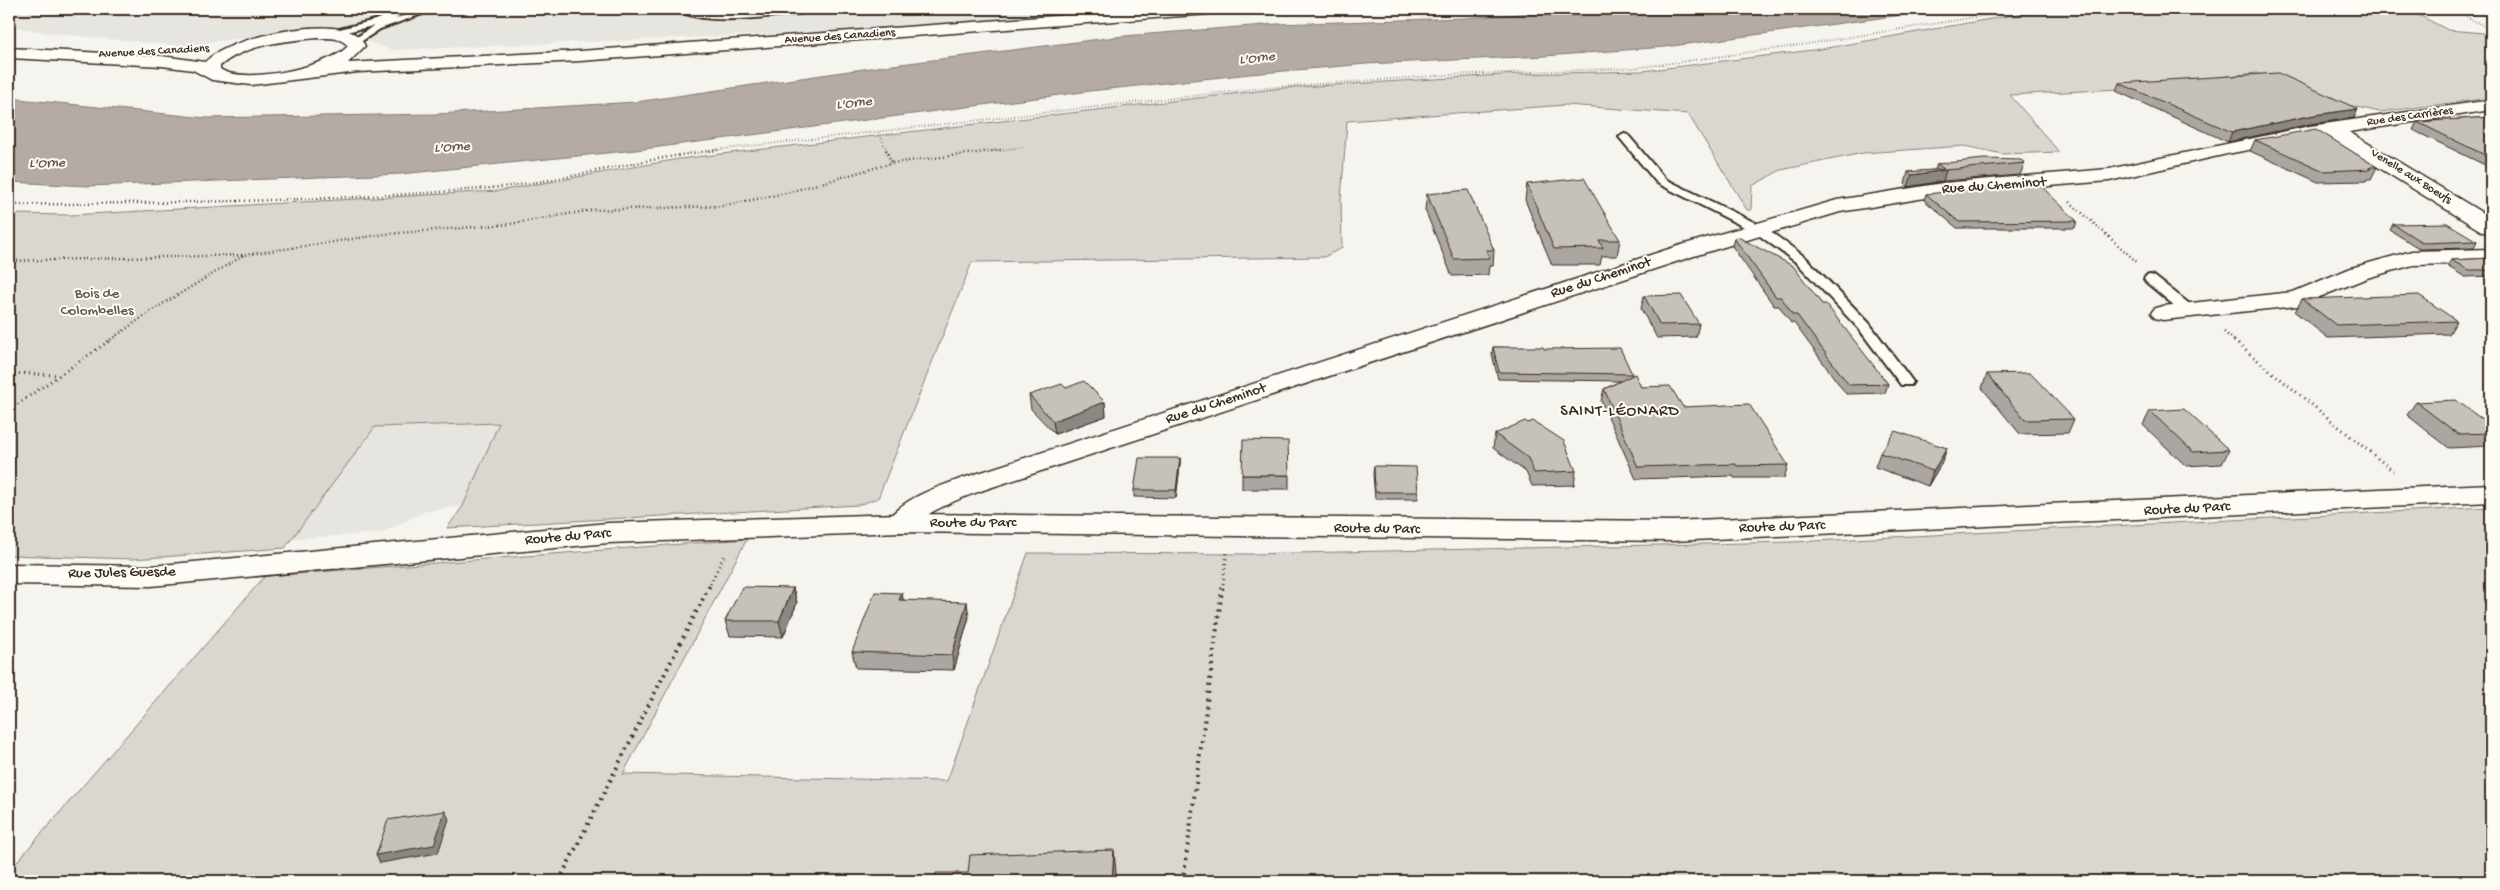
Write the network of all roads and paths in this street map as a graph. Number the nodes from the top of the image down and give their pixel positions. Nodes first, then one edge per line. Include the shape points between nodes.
1 (410, 9) edge
2 (432, 9) edge
3 (681, 9) edge
4 (712, 9) edge
5 (817, 9) edge
6 (1209, 9) edge
7 (2027, 9) edge
8 (2408, 9) edge
9 (751, 14) junction
10 (2463, 14) junction
11 (2491, 15) edge
12 (2491, 30) edge
13 (324, 34) junction
14 (356, 44) junction
15 (244, 46) junction
16 (9, 53) edge
17 (63, 56) junction
18 (470, 60) junction
19 (211, 71) junction
20 (297, 75) junction
21 (2491, 105) edge
22 (2328, 129) junction
23 (879, 133) junction
24 (1624, 137) dead end
25 (1024, 147) dead end
26 (892, 163) junction
27 (2063, 196) dead end
28 (2455, 204) junction
29 (9, 205) edge
30 (2491, 205) edge
31 (2491, 227) edge
32 (1760, 230) junction
33 (244, 255) junction
34 (2491, 256) edge
35 (9, 261) edge
36 (2138, 264) dead end
37 (2150, 279) dead end
38 (2187, 309) junction
39 (2163, 313) dead end
40 (9, 373) edge
41 (60, 375) junction
42 (1906, 382) dead end
43 (9, 410) edge
44 (2491, 494) edge
45 (2425, 498) junction
46 (900, 522) junction
47 (1228, 525) junction
48 (739, 527) junction
49 (264, 564) joint
50 (9, 574) edge
51 (559, 881) edge
52 (1183, 881) edge

1 - 13 lane via 378,22
2 - 14 lane via 377,27
3 - 9 lane via 705,16
4 - 9 lane
5 - 9 lane
6 - 18 street, Avenue des Canadiens via 580,56
7 - 23 path via 1635,68 1448,75 1263,88
8 - 10 path
10 - 11 path
10 - 12 path
13 - 14 street, Avenue des Canadiens via 339,35
13 - 15 street, Avenue des Canadiens via 283,37
14 - 18 street, Avenue des Canadiens via 385,55
14 - 20 street via 352,54 339,61
15 - 17 street, Avenue des Canadiens
15 - 19 street via 217,59 211,65
16 - 17 street, Avenue des Canadiens
17 - 19 street, Avenue des Canadiens via 197,64
18 - 20 street, Avenue des Canadiens via 358,67
19 - 20 street, Avenue des Canadiens via 232,79
21 - 22 street, Rue des Carrières
22 - 28 street, Venelle aux Boeufs
22 - 32 street, Rue du Cheminot via 2109,175 1943,189 1872,199 1837,206
23 - 26 path
23 - 29 path via 672,155 493,188 289,200
24 - 32 lane via 1661,181
25 - 26 path
26 - 33 path via 786,193 722,206 592,210 510,224 386,234
27 - 36 path
28 - 30 street
28 - 31 street, Venelle aux Boeufs
32 - 42 lane via 1800,260 1845,306
32 - 46 street, Rue du Cheminot via 1686,251 1028,466 945,496 907,514
33 - 35 path
33 - 41 path via 156,308
34 - 38 street via 2412,258 2359,273 2298,299
37 - 38 lane
38 - 39 street
38 - 45 path via 2215,325
40 - 41 path
41 - 43 path
44 - 45 street, Route du Parc
45 - 47 street, Route du Parc via 1673,531
46 - 47 street, Route du Parc
46 - 48 street, Route du Parc
47 - 52 path
48 - 49 street, Route du Parc via 608,533
48 - 51 path
49 - 50 street, Rue Jules Guesde via 151,576

